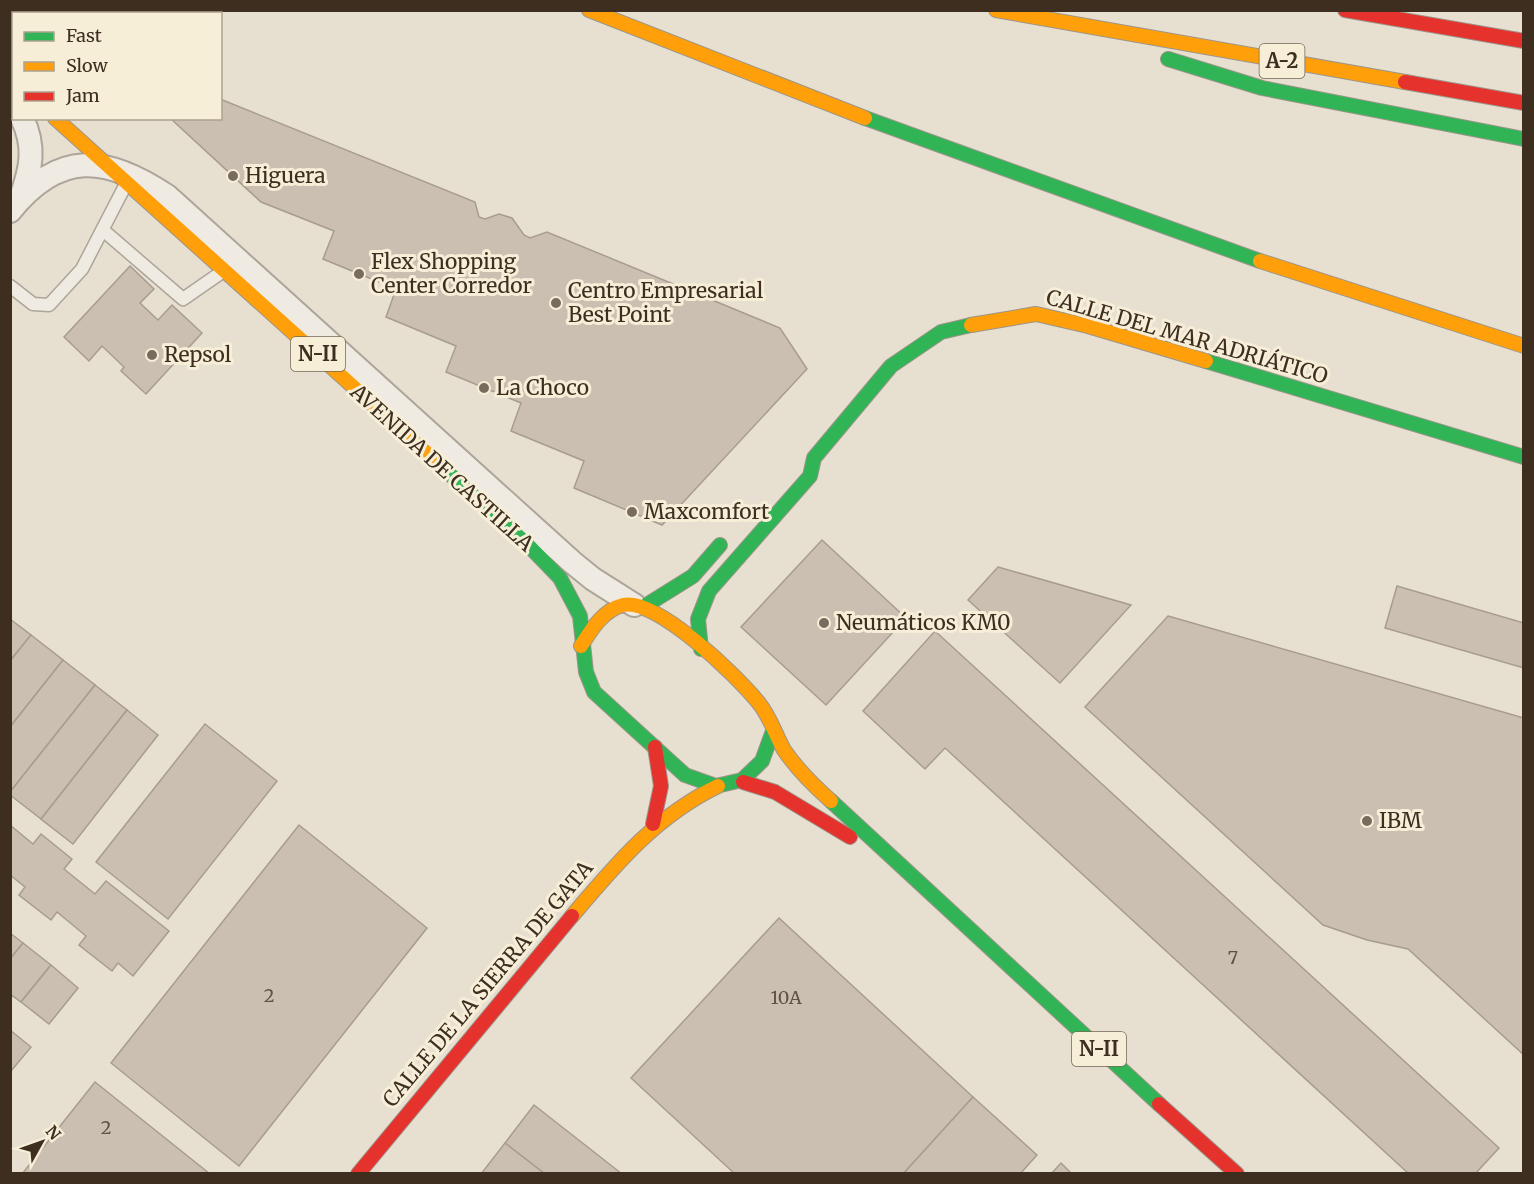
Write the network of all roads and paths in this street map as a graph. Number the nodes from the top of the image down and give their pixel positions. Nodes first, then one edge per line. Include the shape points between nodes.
1 (589, 10) edge
2 (996, 10) edge
3 (1345, 10) edge
4 (1040, 20) junction
5 (1524, 41) edge
6 (1129, 47) dead end
7 (1151, 54) dead end
8 (1524, 103) edge
9 (23, 120) edge
10 (57, 120) edge
11 (1524, 139) edge
12 (109, 167) junction
13 (127, 183) junction
14 (15, 205) edge
15 (104, 231) junction
16 (225, 270) junction
17 (10, 286) edge
18 (1524, 346) edge
19 (1524, 457) edge
20 (814, 458) junction
21 (795, 463) dead end
22 (732, 532) dead end
23 (640, 605) junction
24 (581, 646) junction
25 (701, 649) junction
26 (773, 731) junction
27 (655, 747) junction
28 (743, 782) junction
29 (718, 786) junction
30 (653, 824) junction
31 (918, 884) junction
32 (358, 1173) edge
33 (1237, 1173) edge

1 - 18 main road via 860,116 1252,258
2 - 4 main road, A-2
3 - 5 main road
4 - 6 main road
4 - 8 main road, A-2
7 - 11 main road via 1262,88
9 - 14 street via 31,143 32,168
10 - 12 main road, N-II
12 - 13 main road, AVENIDA DE CASTILLA / N-II
12 - 14 street via 66,167 48,176
12 - 23 street, AVENIDA DE CASTILLA / N-II via 142,179 167,196 572,561 593,579
13 - 15 lane
13 - 16 main road, AVENIDA DE CASTILLA / N-II
15 - 16 lane via 183,299
15 - 17 lane via 82,269 49,305 33,304
16 - 24 main road, AVENIDA DE CASTILLA / N-II via 558,575 580,615
19 - 20 main road, CALLE DEL MAR ADRIÁTICO via 1088,326 1036,314 941,332 891,366
20 - 21 main road
20 - 25 main road, CALLE DEL MAR ADRIÁTICO via 810,476 709,591 698,614 696,629
22 - 23 main road via 693,576
23 - 24 main road via 610,610
23 - 25 main road, N-II
24 - 27 main road, N-II via 586,678 594,692
25 - 26 main road, N-II via 750,692
26 - 28 main road via 770,746
26 - 31 main road, N-II via 789,757 820,791
27 - 29 main road, N-II via 697,783
27 - 30 main road, CALLE DE LA SIERRA DE GATA via 662,784
28 - 29 main road, N-II
28 - 31 main road, N-II via 775,792
29 - 30 main road, CALLE DE LA SIERRA DE GATA via 694,796
30 - 32 main road, CALLE DE LA SIERRA DE GATA via 510,986
31 - 33 main road, N-II

